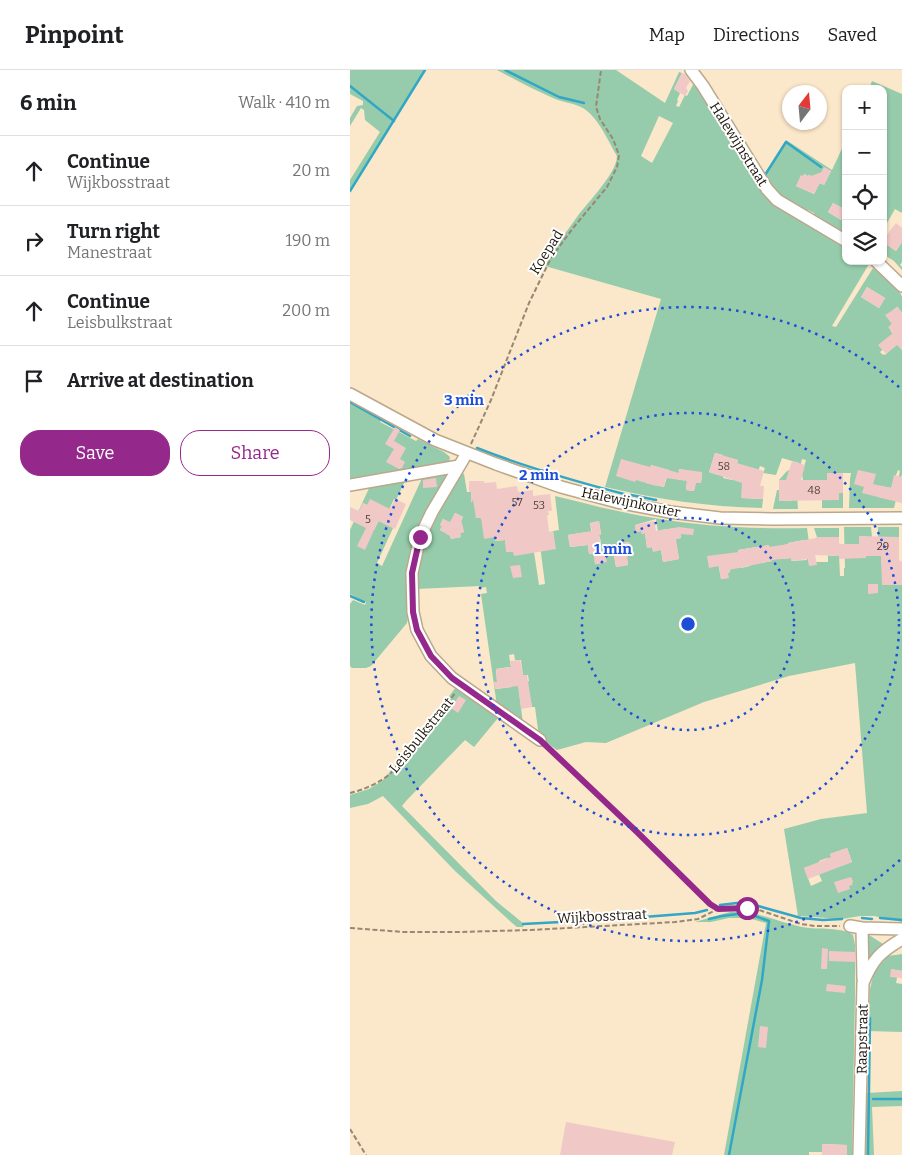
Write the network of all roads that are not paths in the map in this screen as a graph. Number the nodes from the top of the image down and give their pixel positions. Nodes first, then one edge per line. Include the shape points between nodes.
1 (691, 70) edge
2 (842, 239) edge
3 (880, 265) edge
4 (902, 286) edge
5 (350, 394) edge
6 (467, 453) junction
7 (459, 466) junction
8 (350, 485) edge
9 (902, 518) edge
10 (540, 740) road end
11 (902, 929) edge
12 (902, 939) edge
13 (863, 983) junction
14 (859, 1155) edge

1 - 2 street, Halewijnstraat via 767,189 777,200
3 - 4 street
5 - 6 street, Halewijnkouter via 435,440
6 - 7 street, Leisbulkstraat
6 - 9 street, Halewijnkouter via 561,487 670,512 729,518
7 - 8 street
7 - 10 street, Leisbulkstraat via 420,537 412,573 417,630 441,668
11 - 13 street via 856,927
12 - 13 street, Raapstraat via 878,956
13 - 14 street, Raapstraat

